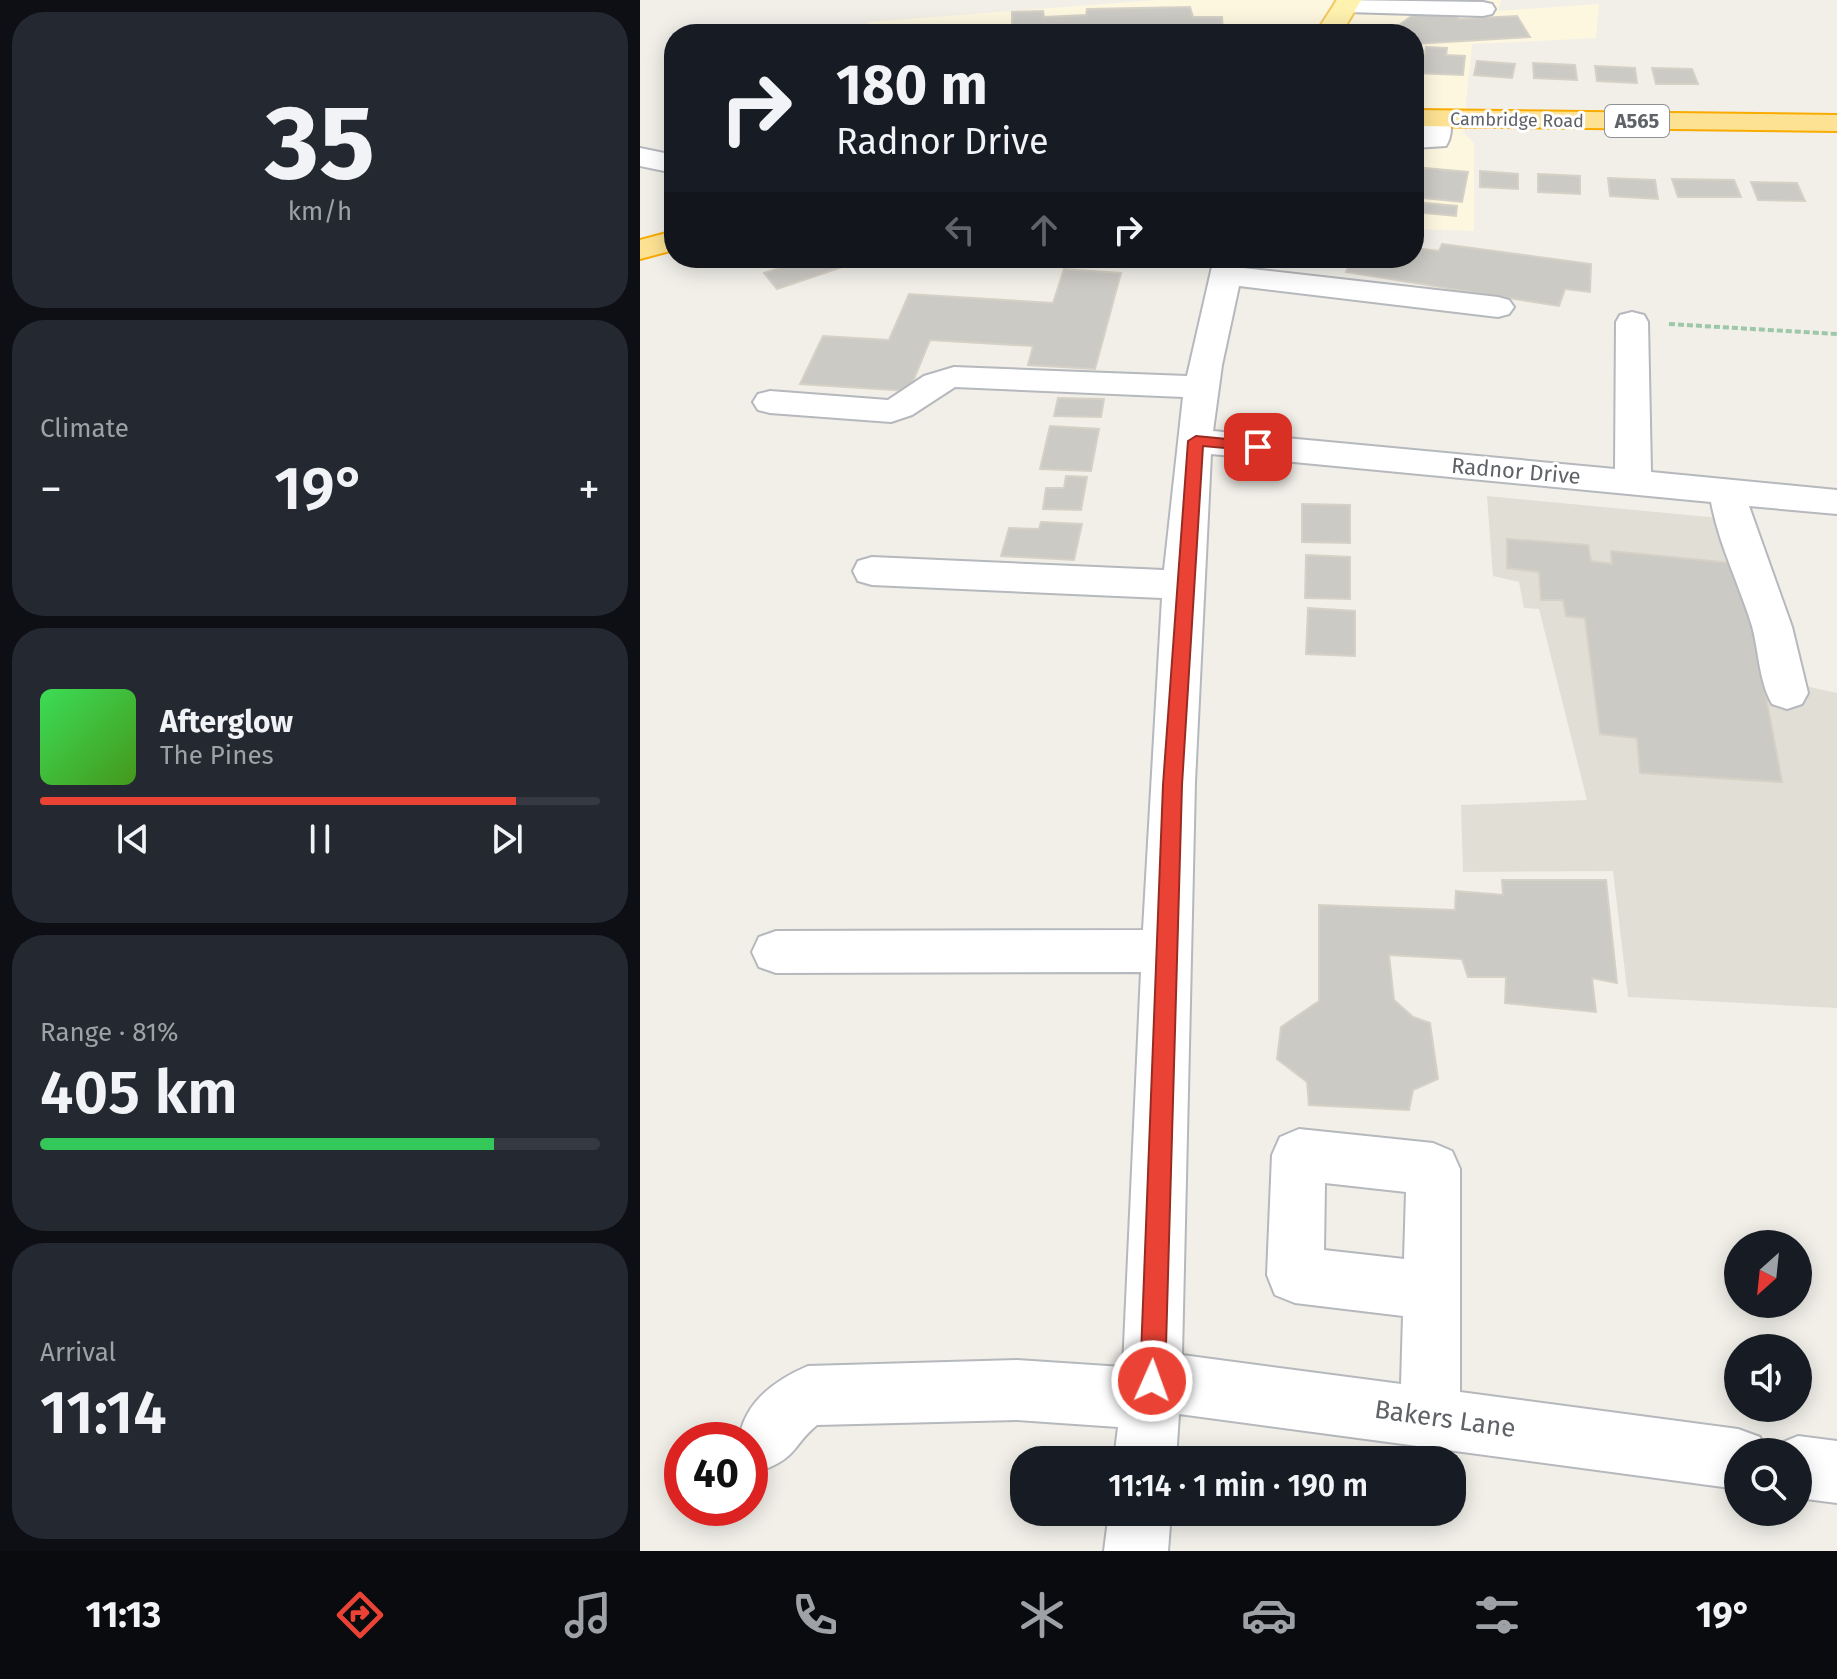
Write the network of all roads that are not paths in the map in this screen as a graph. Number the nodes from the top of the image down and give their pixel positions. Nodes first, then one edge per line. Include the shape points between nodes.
1 (1348, 2) edge
2 (1483, 9) dead end
3 (1334, 24) edge
4 (1425, 119) edge
5 (1837, 123) edge
6 (1424, 140) edge
7 (640, 157) edge
8 (664, 162) edge
9 (664, 243) edge
10 (640, 250) edge
11 (1227, 268) edge
12 (1234, 268) edge
13 (1498, 307) dead end
14 (1632, 322) road end
15 (1202, 387) junction
16 (770, 402) dead end
17 (1196, 441) junction
18 (1633, 482) junction
19 (1727, 491) junction
20 (1837, 502) edge
21 (872, 571) dead end
22 (1184, 585) junction
23 (1787, 693) dead end
24 (1167, 951) junction
25 (776, 952) dead end
26 (1432, 1291) dead end
27 (1151, 1390) junction
28 (1430, 1417) junction
29 (768, 1438) dead end
30 (1146, 1446) edge
31 (1724, 1457) edge
32 (1812, 1469) edge
33 (1837, 1472) edge
34 (1139, 1526) edge
35 (1136, 1551) edge

1 - 2 street
1 - 3 main road
4 - 5 highway, Cambridge Road / A565
4 - 6 street via 1436,140
7 - 8 street
9 - 10 highway
11 - 15 street
12 - 13 street
14 - 18 street
15 - 16 street via 954,377 937,380 907,407 891,411
15 - 17 street
17 - 18 street, Radnor Drive
17 - 22 street
18 - 19 street, Radnor Drive
19 - 20 street, Radnor Drive
19 - 23 street via 1772,627
21 - 22 street
22 - 24 street
24 - 25 street
24 - 27 street
26 - 28 street
27 - 28 street, Bakers Lane
27 - 29 street, Bakers Lane via 808,1396 782,1415
27 - 30 street
28 - 31 street, Bakers Lane
32 - 33 street
34 - 35 street

